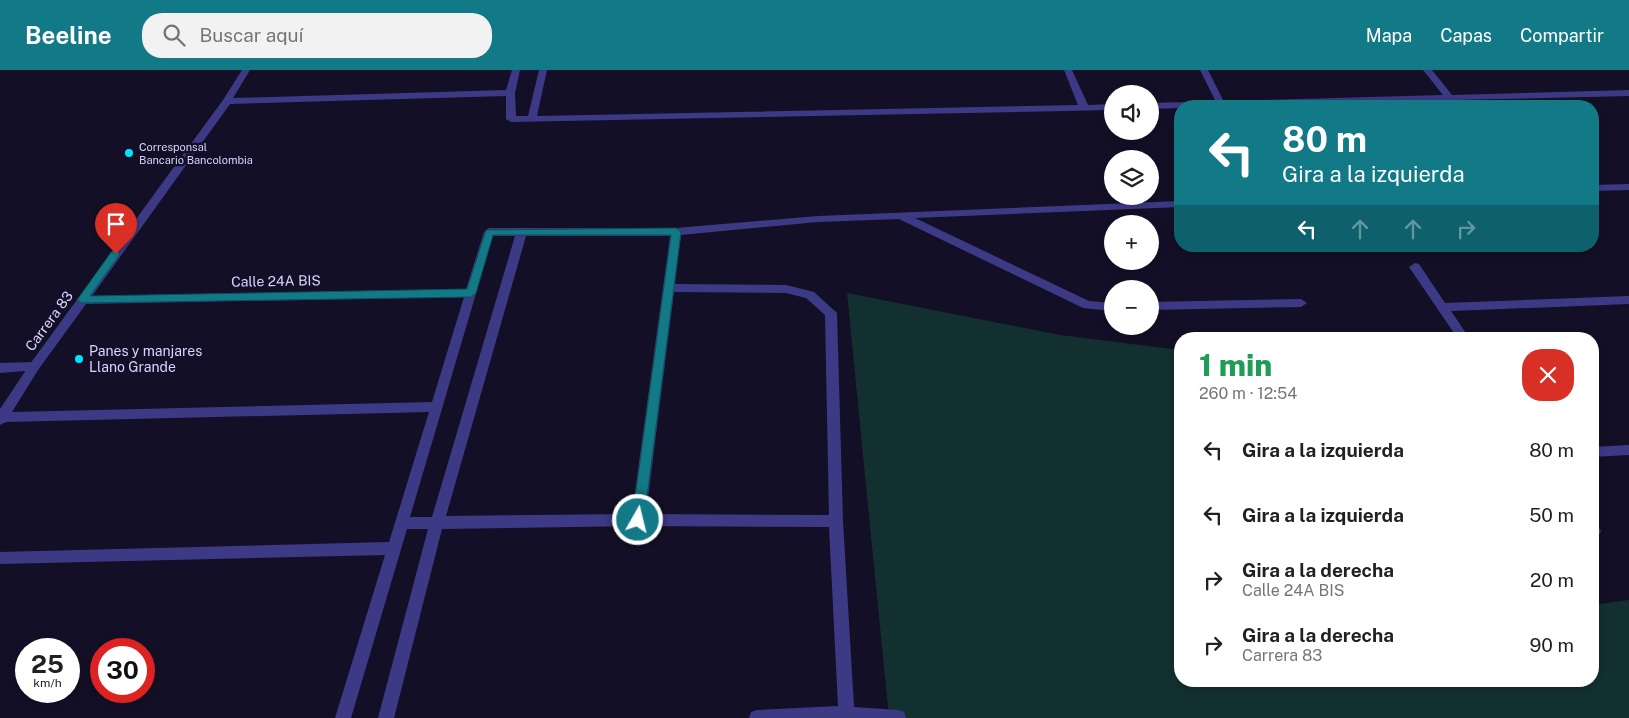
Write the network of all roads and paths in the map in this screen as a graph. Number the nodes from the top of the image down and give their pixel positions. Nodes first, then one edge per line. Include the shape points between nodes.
1 (246, 70) edge
2 (516, 70) edge
3 (543, 70) edge
4 (1068, 70) edge
5 (1204, 70) edge
6 (1427, 70) edge
7 (510, 92) junction
8 (1629, 93) edge
9 (1449, 97) junction
10 (1219, 100) edge
11 (1373, 100) edge
12 (1451, 100) edge
13 (227, 101) junction
14 (1159, 106) edge
15 (1174, 106) edge
16 (1084, 107) junction
17 (1104, 107) edge
18 (532, 118) junction
19 (1629, 187) edge
20 (1599, 188) edge
21 (1174, 204) edge
22 (900, 216) junction
23 (522, 231) junction
24 (676, 232) junction
25 (1414, 266) dead end
26 (669, 288) junction
27 (471, 293) junction
28 (82, 300) junction
29 (1629, 300) edge
30 (1301, 303) dead end
31 (1104, 306) edge
32 (1159, 306) edge
33 (1442, 307) junction
34 (1459, 332) edge
35 (34, 367) junction
36 (0, 368) edge
37 (437, 407) junction
38 (1, 418) edge
39 (1629, 450) edge
40 (1599, 452) edge
41 (638, 520) junction
42 (836, 521) junction
43 (437, 522) junction
44 (402, 523) junction
45 (395, 548) junction
46 (0, 558) edge
47 (846, 714) junction
48 (343, 718) edge
49 (386, 718) edge
50 (757, 718) edge
51 (898, 718) edge

1 - 13 street, Carrera 83
2 - 7 street
3 - 18 street
4 - 16 street
5 - 10 street
6 - 9 street
7 - 13 street
7 - 18 street via 510,118
8 - 9 street
9 - 11 street
9 - 12 street
13 - 28 street, Carrera 83
14 - 15 street
16 - 17 street
16 - 18 street
19 - 20 street
21 - 22 street
22 - 24 street via 818,219
22 - 31 street via 1087,305
23 - 24 street
23 - 27 street via 489,232
23 - 43 street
24 - 26 street
25 - 33 street
26 - 41 street
26 - 42 street via 786,289 810,295 831,313
27 - 28 street, Calle 24A BIS
27 - 37 street
28 - 35 street, Carrera 83
29 - 33 street
30 - 32 street
33 - 34 street
35 - 36 street
35 - 38 street, Carrera 83
37 - 38 street
37 - 44 street
39 - 40 street
41 - 42 street
41 - 43 street
42 - 47 street
43 - 44 street
43 - 49 street
44 - 45 street
45 - 46 street
45 - 48 street
47 - 50 street
47 - 51 street

